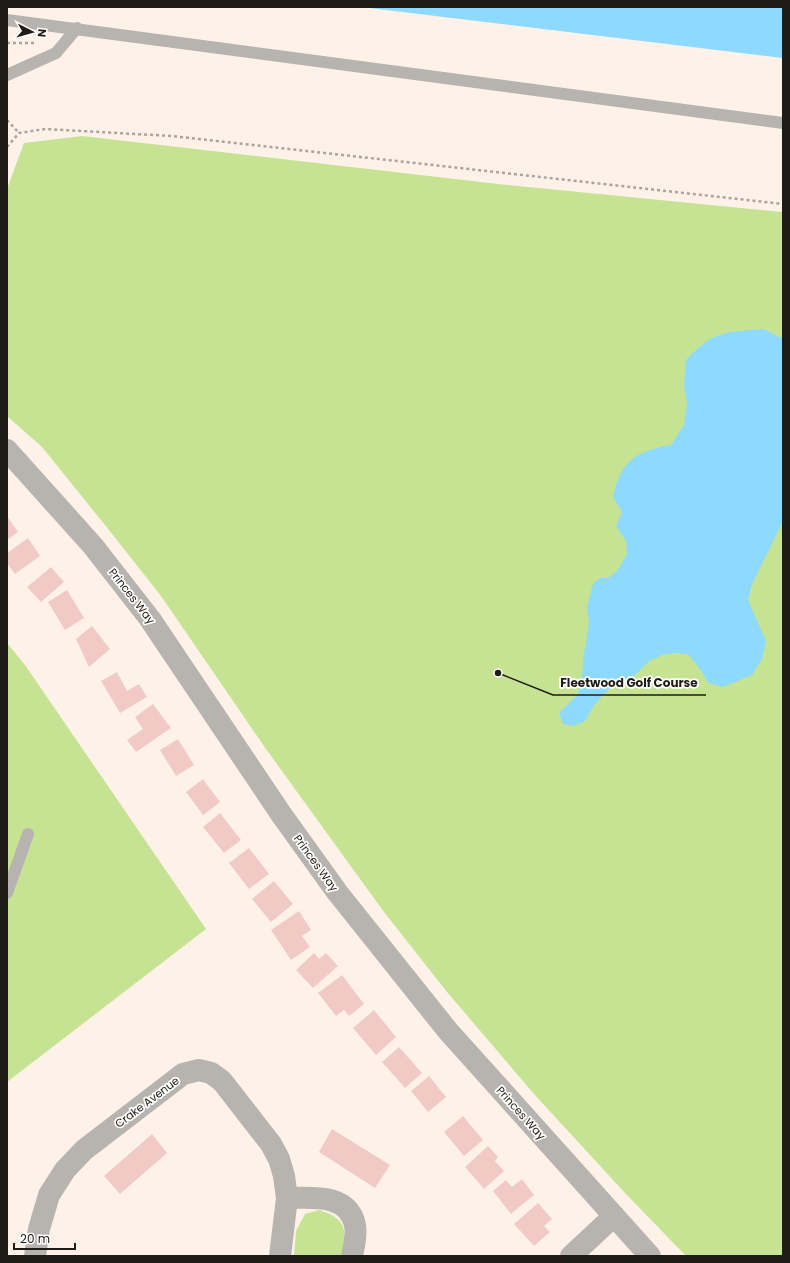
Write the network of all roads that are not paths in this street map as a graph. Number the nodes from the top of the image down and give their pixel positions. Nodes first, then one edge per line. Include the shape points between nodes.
1 (7, 20) edge
2 (77, 28) junction
3 (7, 75) edge
4 (783, 123) edge
5 (7, 450) edge
6 (28, 834) dead end
7 (7, 892) edge
8 (287, 1198) junction
9 (614, 1216) junction
10 (35, 1256) edge
11 (280, 1256) edge
12 (352, 1256) edge
13 (571, 1256) edge
14 (650, 1256) edge

1 - 2 lane
2 - 3 lane via 56,53
2 - 4 lane
5 - 9 street, Princes Way via 93,546 150,619 281,814 337,892 448,1031
6 - 7 lane
8 - 10 street, Crake Avenue via 279,1159 271,1144 222,1081 211,1073 199,1070 183,1074 84,1150 65,1170 49,1195 39,1229
8 - 11 street, Crake Avenue
8 - 12 street via 328,1199 341,1203 355,1225
9 - 13 street
9 - 14 street, Princes Way

